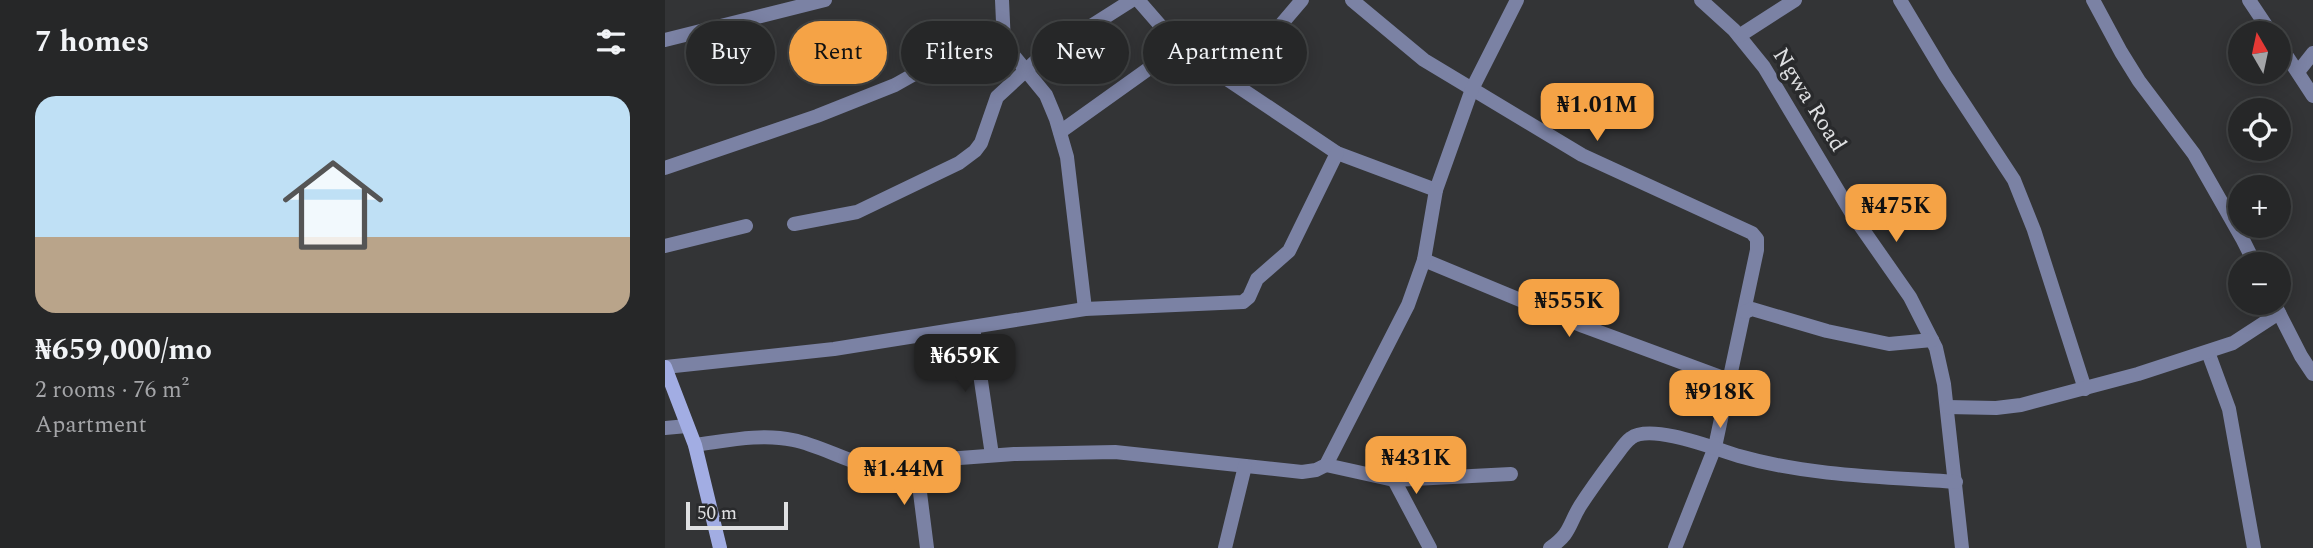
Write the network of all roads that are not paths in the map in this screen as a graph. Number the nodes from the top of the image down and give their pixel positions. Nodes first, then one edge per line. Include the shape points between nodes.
1 (825, 0) edge
2 (1002, 0) edge
3 (1132, 0) edge
4 (1138, 0) edge
5 (1302, 0) edge
6 (1352, 0) edge
7 (1517, 0) edge
8 (1701, 0) edge
9 (1795, 0) edge
10 (1900, 0) edge
11 (2093, 0) edge
12 (2249, 0) edge
13 (1003, 21) edge
14 (1156, 21) edge
15 (1283, 21) edge
16 (2263, 21) edge
17 (1739, 36) junction
18 (665, 40) edge
19 (2313, 53) edge
20 (1018, 61) edge
21 (2291, 62) edge
22 (1028, 70) junction
23 (2298, 72) junction
24 (1143, 73) edge
25 (901, 82) edge
26 (1237, 84) edge
27 (1472, 89) junction
28 (2313, 96) edge
29 (1060, 132) junction
30 (1337, 153) junction
31 (665, 168) edge
32 (1436, 190) junction
33 (794, 224) dead end
34 (746, 226) dead end
35 (665, 246) edge
36 (2249, 252) edge
37 (1424, 260) junction
38 (1086, 309) junction
39 (1745, 312) junction
40 (2269, 315) edge
41 (2280, 315) edge
42 (973, 327) junction
43 (1932, 340) junction
44 (2208, 352) junction
45 (665, 367) edge
46 (2313, 374) edge
47 (1729, 380) junction
48 (2085, 389) junction
49 (1947, 407) junction
50 (687, 426) junction
51 (665, 428) edge
52 (695, 444) junction
53 (1715, 447) junction
54 (992, 455) junction
55 (916, 461) junction
56 (1326, 465) junction
57 (1245, 466) junction
58 (1511, 474) dead end
59 (1394, 480) junction
60 (1956, 482) junction
61 (720, 548) edge
62 (927, 548) edge
63 (1225, 548) edge
64 (1430, 548) edge
65 (1550, 548) edge
66 (1675, 548) edge
67 (1962, 548) edge
68 (2253, 548) edge

1 - 18 street
2 - 13 street
3 - 22 street via 1054,48
4 - 14 street
5 - 15 street
6 - 27 street via 1424,60
7 - 27 street
8 - 17 street, Ngwa Road
9 - 17 street
10 - 48 street via 2014,180
11 - 36 street via 2127,62 2194,154
12 - 16 street
17 - 43 street, Ngwa Road via 1764,67 1852,214 1903,286
19 - 23 street
20 - 22 street
21 - 23 street
22 - 29 street via 1046,95
22 - 33 street via 997,97 981,143 959,163 857,212
23 - 28 street
24 - 29 street
25 - 31 street
26 - 30 street
27 - 32 street
27 - 39 street via 1582,155 1752,233 1757,250
29 - 38 street
30 - 32 street
30 - 38 street via 1289,251 1257,279 1243,302
32 - 37 street
34 - 35 street
37 - 47 street
37 - 56 street via 1408,304
38 - 42 street
39 - 43 street via 1752,309 1889,344
39 - 47 street
40 - 44 street via 2242,337
41 - 46 street
42 - 45 street via 834,349
42 - 54 street
43 - 49 street, Ngwa Road via 1941,364
44 - 48 street
44 - 68 street via 2229,409
45 - 50 street
47 - 53 street
48 - 49 street via 2021,405
49 - 60 street, Ngwa Road
50 - 51 street
50 - 52 street
52 - 55 street via 790,439 865,465
52 - 61 street
53 - 60 street via 1796,467
53 - 65 street via 1644,433 1630,438 1593,485 1568,532
53 - 66 street
54 - 55 street
54 - 57 street via 1115,452
55 - 62 street
56 - 57 street via 1302,472
56 - 59 street
57 - 63 street
58 - 59 street
59 - 64 street
60 - 67 street, Ngwa Road

